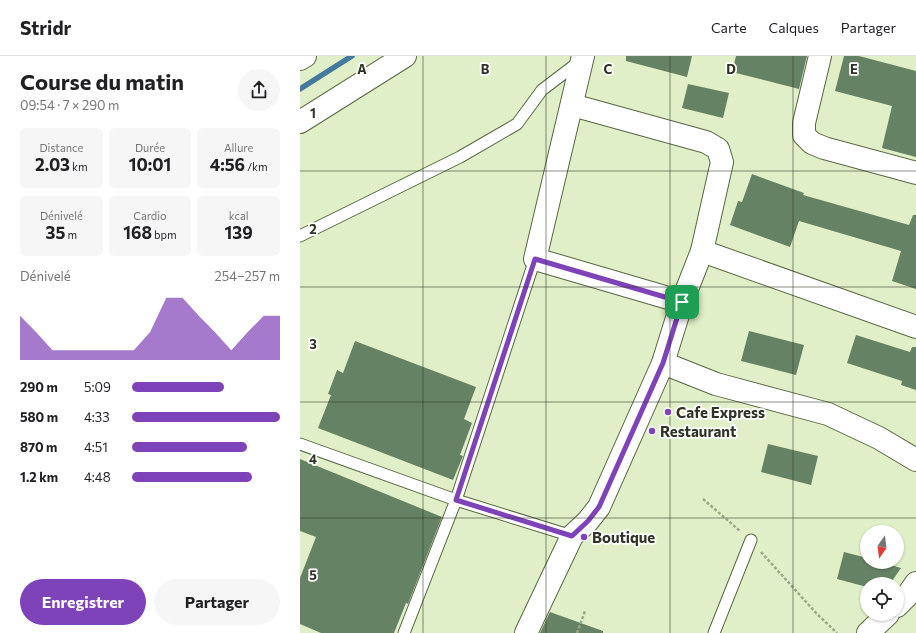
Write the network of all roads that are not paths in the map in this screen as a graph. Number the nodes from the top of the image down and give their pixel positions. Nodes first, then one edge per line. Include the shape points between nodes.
1 (305, 56) edge
2 (405, 56) edge
3 (820, 56) edge
4 (582, 58) edge
5 (300, 60) edge
6 (572, 105) junction
7 (300, 122) edge
8 (916, 173) edge
9 (300, 236) edge
10 (702, 251) junction
11 (535, 259) junction
12 (682, 302) junction
13 (916, 327) edge
14 (663, 363) junction
15 (300, 444) edge
16 (916, 460) edge
17 (456, 500) junction
18 (572, 536) junction
19 (750, 540) road end
20 (916, 583) edge
21 (904, 599) edge
22 (881, 621) edge
23 (404, 633) edge
24 (526, 633) edge
25 (714, 633) edge
26 (868, 633) edge

1 - 5 street
2 - 7 street
3 - 8 street via 804,123 804,135 812,143 824,148
4 - 6 street
4 - 9 lane via 542,90 517,124 460,157
6 - 10 street via 706,142 718,149 722,162
6 - 11 street
10 - 12 street
10 - 13 street
11 - 12 street
11 - 17 lane
12 - 14 street
14 - 16 street via 716,384 828,414 880,438
14 - 18 street via 599,507
15 - 17 lane
17 - 18 lane
17 - 23 lane
18 - 24 street
19 - 25 lane
20 - 21 street
22 - 26 street

